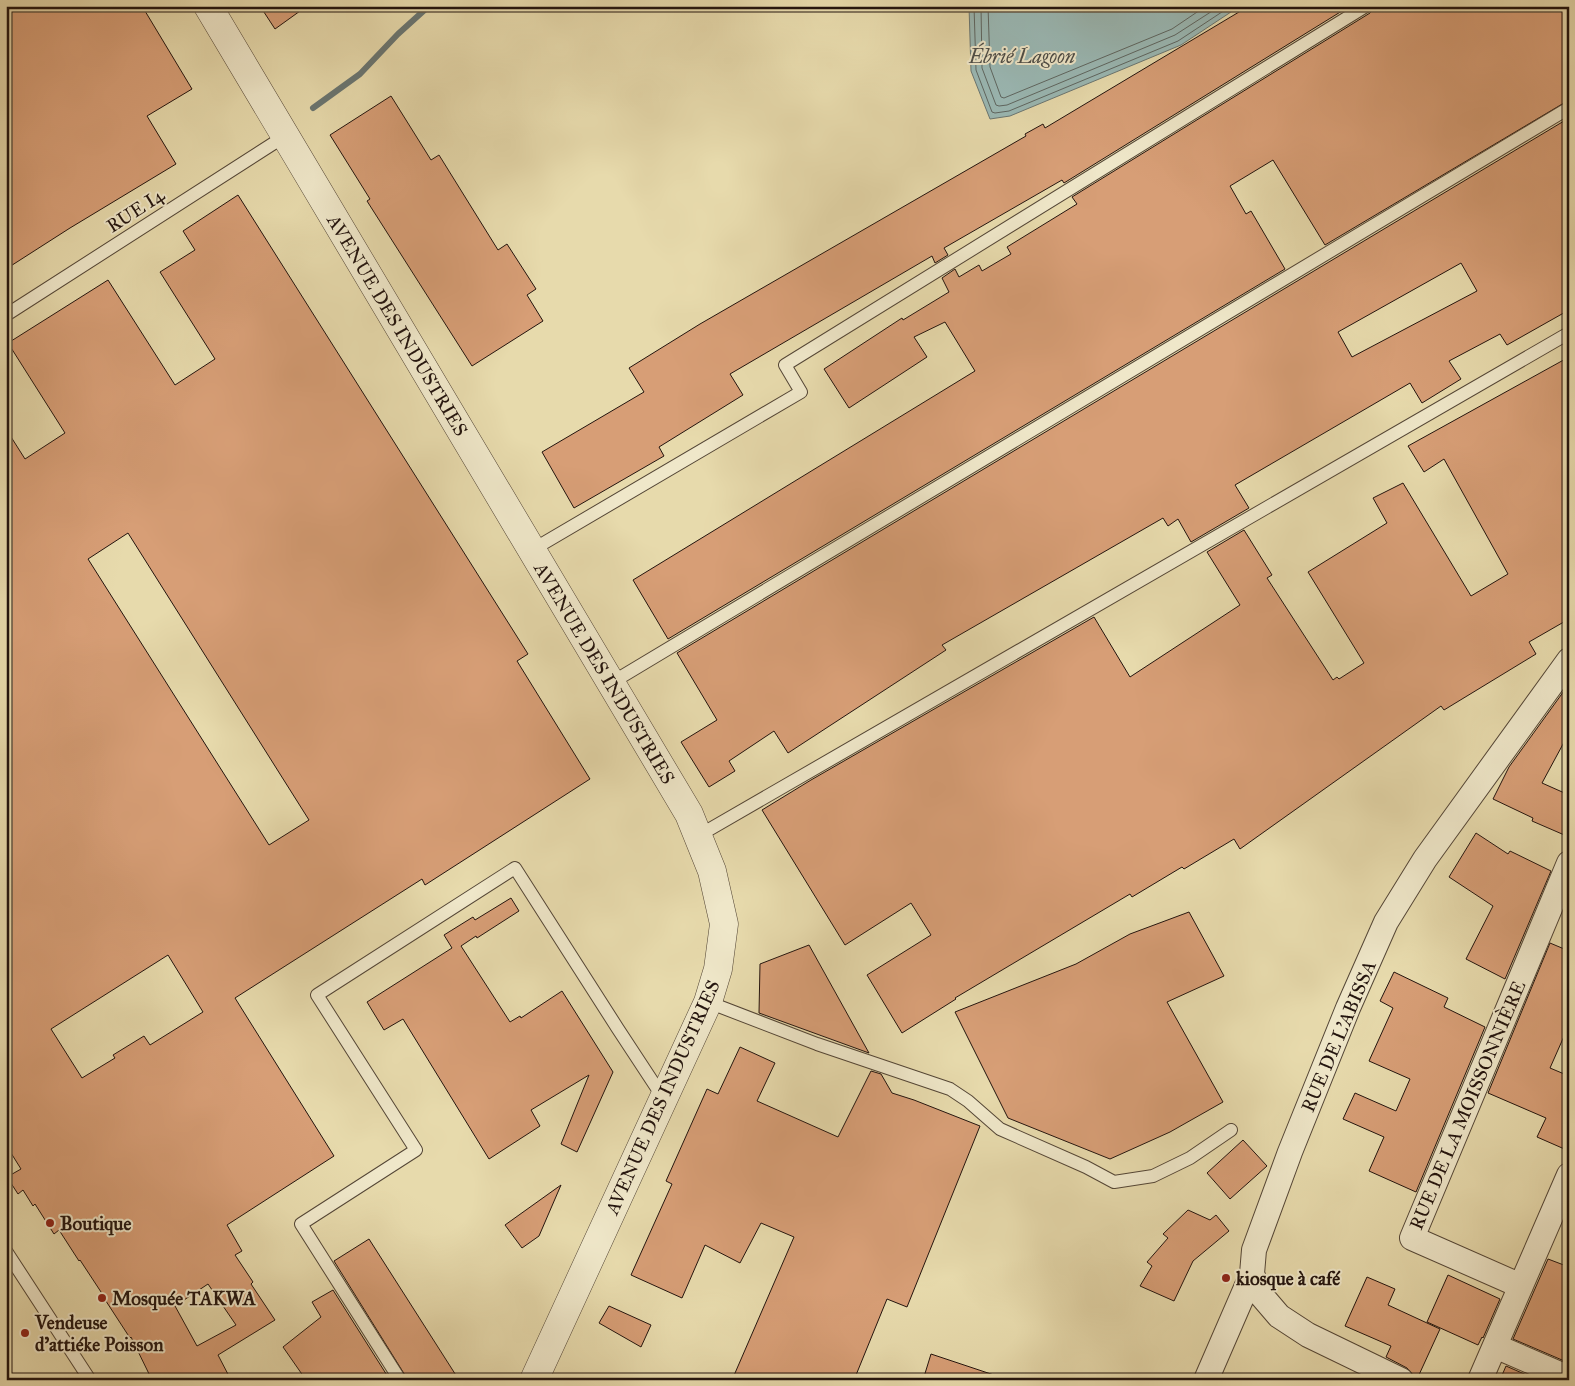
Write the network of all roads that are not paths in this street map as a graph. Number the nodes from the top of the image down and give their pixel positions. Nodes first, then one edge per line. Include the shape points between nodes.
1 (208, 6) edge
2 (1366, 6) edge
3 (1569, 108) edge
4 (285, 136) junction
5 (6, 315) edge
6 (1569, 333) edge
7 (532, 550) junction
8 (1569, 660) edge
9 (611, 683) junction
10 (698, 836) junction
11 (1569, 863) edge
12 (708, 1002) junction
13 (664, 1099) junction
14 (1231, 1130) dead end
15 (1569, 1175) edge
16 (6, 1251) edge
17 (1252, 1274) junction
18 (1521, 1286) junction
19 (1495, 1346) junction
20 (1569, 1378) edge
21 (90, 1380) edge
22 (400, 1380) edge
23 (534, 1380) edge
24 (1206, 1380) edge
25 (1401, 1380) edge
26 (1480, 1380) edge

1 - 4 street, AVENUE DES INDUSTRIES
2 - 7 lane via 784,365 801,392
3 - 9 lane
4 - 5 lane, RUE I4
4 - 7 street, AVENUE DES INDUSTRIES
6 - 10 lane
7 - 9 street, AVENUE DES INDUSTRIES
8 - 17 street, RUE DE L'ABISSA via 1424,859 1386,922 1348,1008 1267,1212 1254,1250
9 - 10 street, AVENUE DES INDUSTRIES via 689,814
10 - 12 street, AVENUE DES INDUSTRIES via 712,871 724,924 718,969
11 - 18 street, RUE DE LA MOISSONNIÈRE via 1412,1238
12 - 13 street, AVENUE DES INDUSTRIES
12 - 14 lane via 817,1044 950,1089 1000,1129 1114,1182 1153,1176 1190,1158
13 - 22 lane via 515,868 318,995 416,1150 302,1224
13 - 23 street, AVENUE DES INDUSTRIES
15 - 18 street
16 - 21 lane
17 - 24 street
17 - 25 street via 1261,1294 1279,1316 1308,1335
18 - 19 street
19 - 20 street
19 - 26 street

